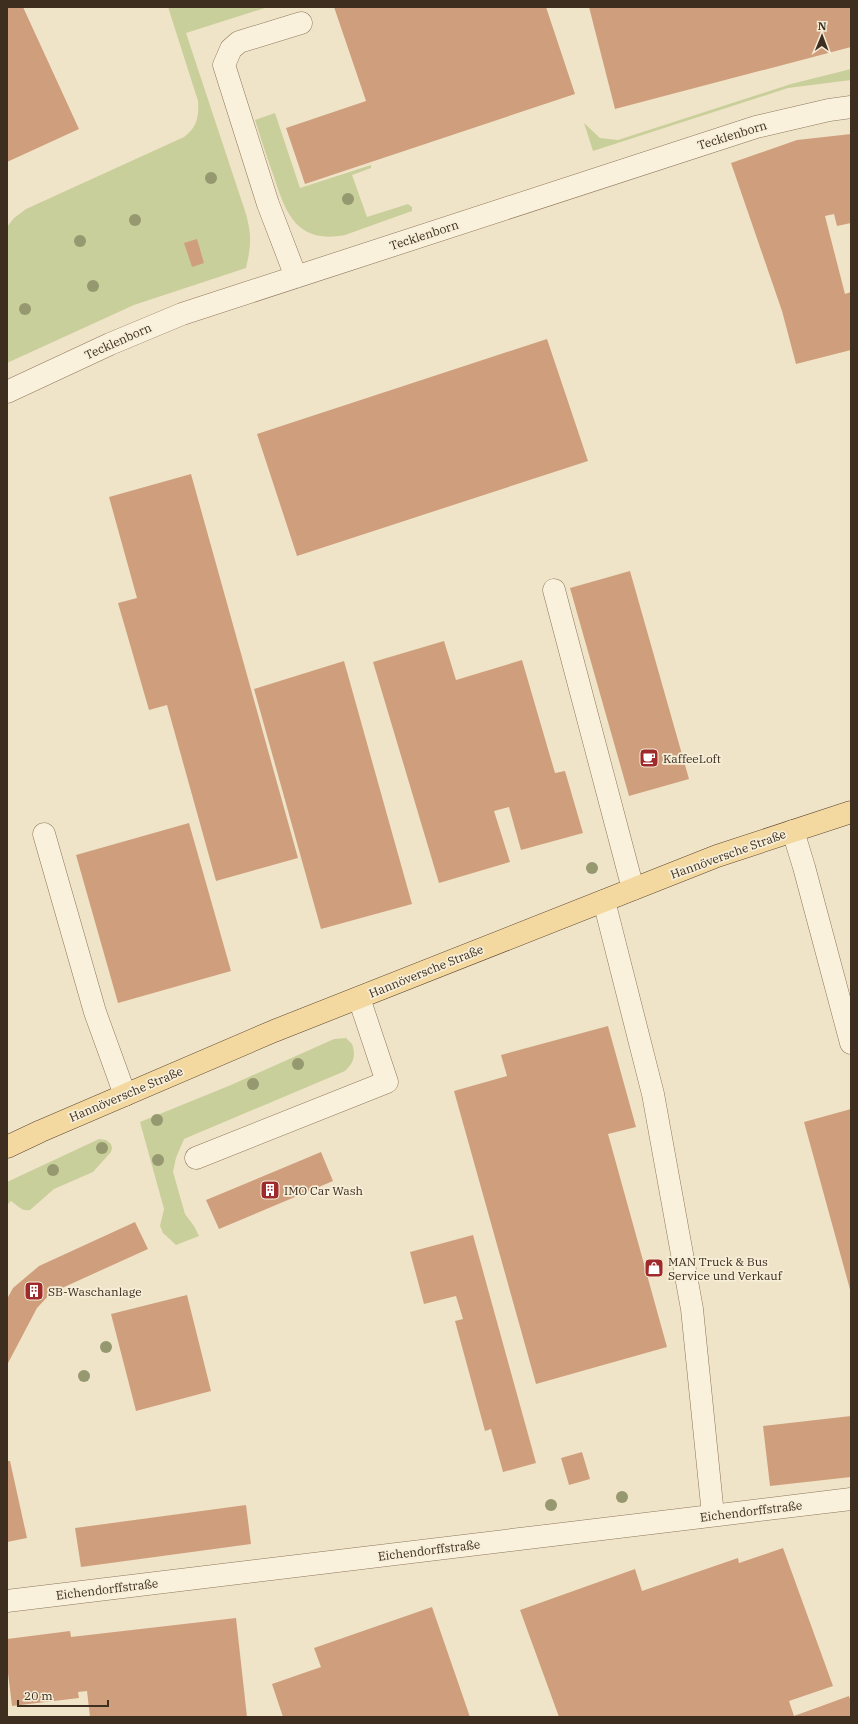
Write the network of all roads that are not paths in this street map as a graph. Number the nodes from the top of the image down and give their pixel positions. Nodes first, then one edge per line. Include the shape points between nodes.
1 (301, 23) dead end
2 (851, 107) edge
3 (296, 277) junction
4 (7, 392) edge
5 (554, 590) dead end
6 (851, 812) edge
7 (793, 831) junction
8 (44, 834) dead end
9 (633, 890) junction
10 (604, 901) junction
11 (359, 998) junction
12 (851, 1043) edge
13 (125, 1095) junction
14 (7, 1147) edge
15 (196, 1158) dead end
16 (851, 1499) edge
17 (713, 1515) junction
18 (7, 1601) edge

1 - 3 street via 239,42 231,49 224,65 268,204
2 - 3 street, Tecklenborn via 756,127
3 - 4 street, Tecklenborn via 182,314
5 - 9 street
6 - 7 main road, Hannöversche Straße
7 - 9 main road, Hannöversche Straße via 717,856
7 - 12 street
8 - 13 street via 95,1012
9 - 10 main road, Hannöversche Straße
10 - 11 main road, Hannöversche Straße
10 - 17 street via 653,1094 692,1309
11 - 13 main road, Hannöversche Straße via 274,1031
11 - 15 street via 386,1082
13 - 14 main road, Hannöversche Straße
16 - 17 street, Eichendorffstraße
17 - 18 street, Eichendorffstraße

